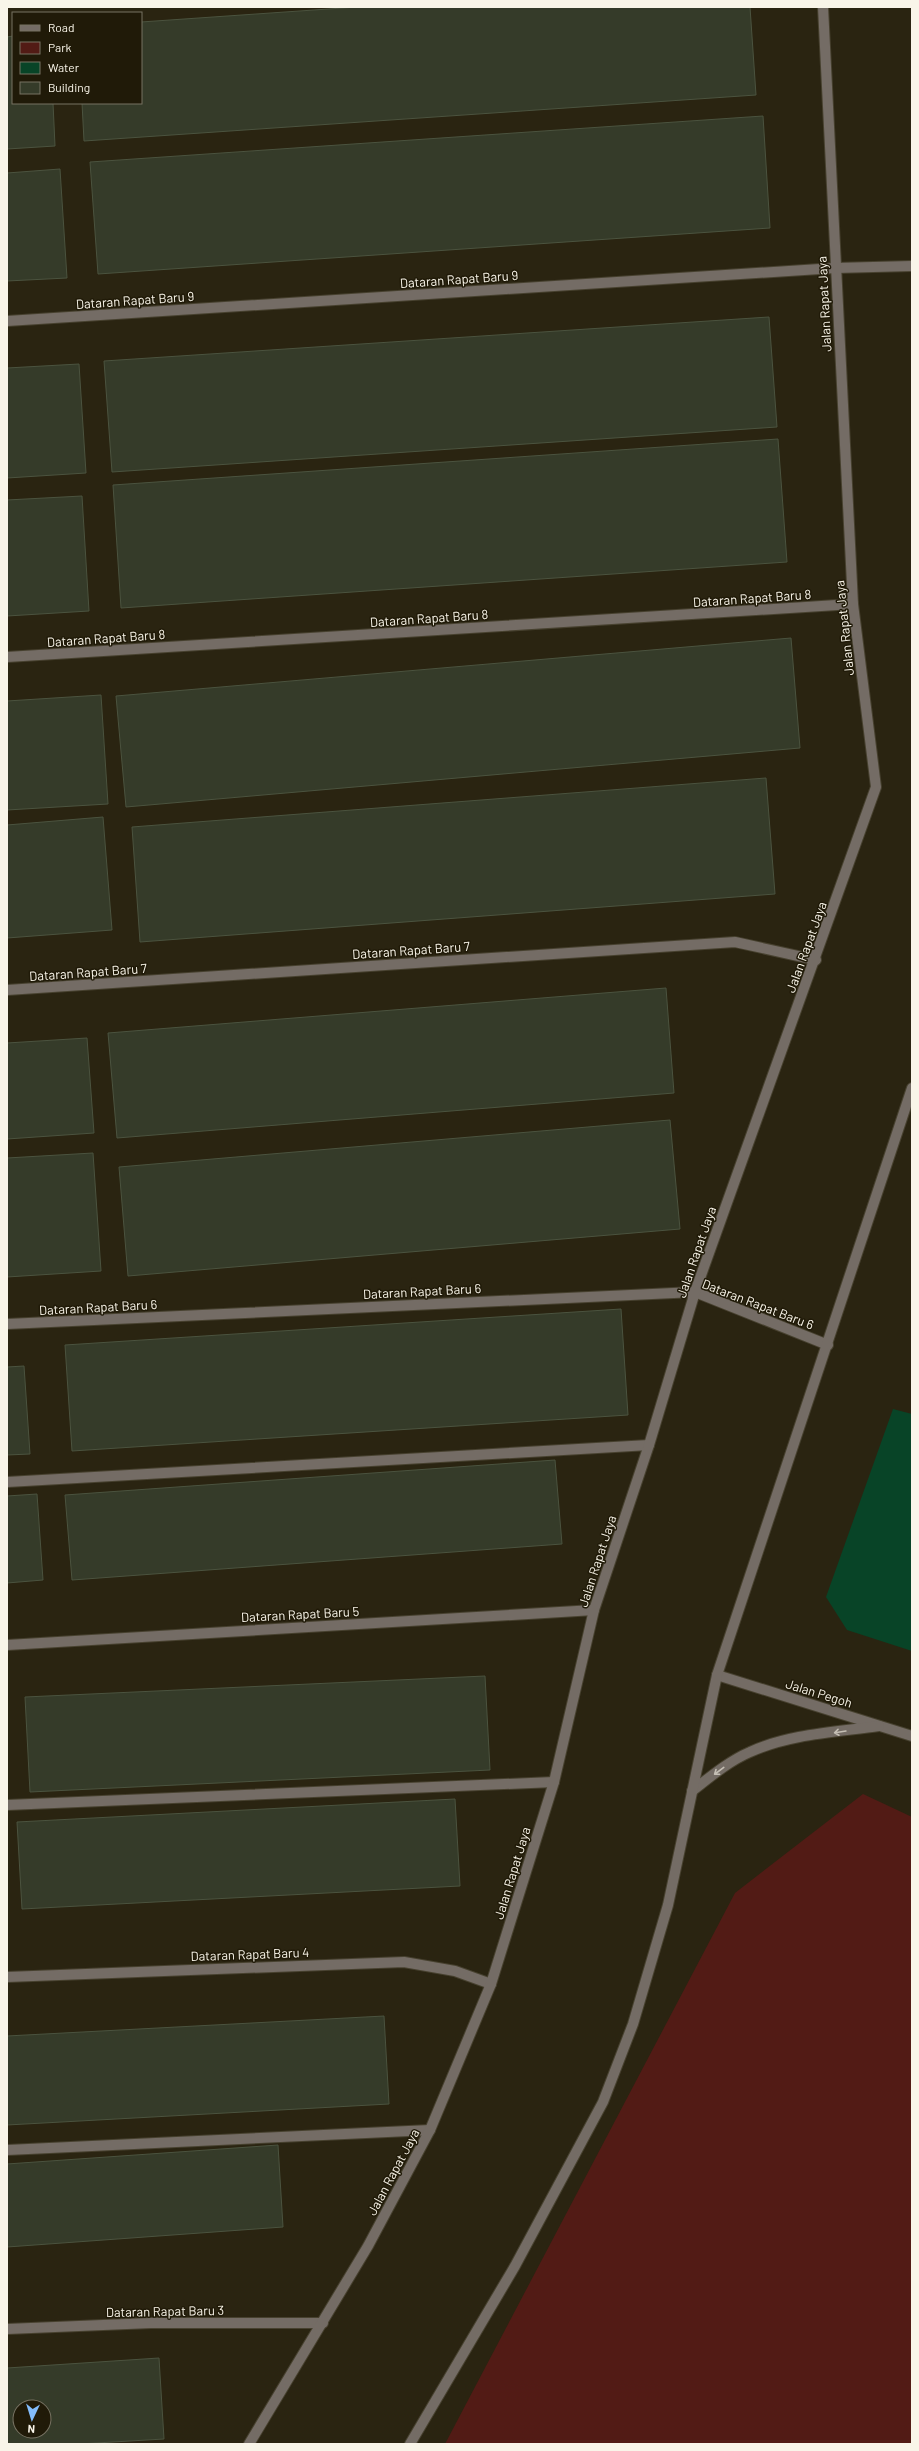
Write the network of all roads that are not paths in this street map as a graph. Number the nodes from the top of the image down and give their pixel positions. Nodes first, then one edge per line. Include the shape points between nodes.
1 (823, 7) edge
2 (912, 266) edge
3 (835, 268) junction
4 (7, 321) edge
5 (853, 604) junction
6 (7, 657) edge
7 (816, 960) junction
8 (7, 990) edge
9 (912, 1088) edge
10 (695, 1292) junction
11 (7, 1324) edge
12 (828, 1345) junction
13 (649, 1445) junction
14 (7, 1482) edge
15 (594, 1610) junction
16 (7, 1645) edge
17 (718, 1675) junction
18 (879, 1726) junction
19 (912, 1736) edge
20 (554, 1782) junction
21 (692, 1791) junction
22 (7, 1805) edge
23 (7, 1977) edge
24 (491, 1984) junction
25 (430, 2130) junction
26 (7, 2150) edge
27 (323, 2323) junction
28 (7, 2330) edge
29 (249, 2444) edge
30 (410, 2444) edge

1 - 3 street, Jalan Rapat Jaya
2 - 3 street, Dataran Rapat Baru 9
3 - 4 street, Dataran Rapat Baru 9
3 - 5 street, Jalan Rapat Jaya
5 - 6 street, Dataran Rapat Baru 8
5 - 7 street, Jalan Rapat Jaya via 876,787
7 - 8 street, Dataran Rapat Baru 7 via 735,942
7 - 10 street, Jalan Rapat Jaya
9 - 12 street
10 - 11 street, Dataran Rapat Baru 6
10 - 12 street, Dataran Rapat Baru 6
10 - 13 street, Jalan Rapat Jaya
12 - 17 street
13 - 14 street
13 - 15 street, Jalan Rapat Jaya
15 - 16 street, Dataran Rapat Baru 5
15 - 20 street, Jalan Rapat Jaya
17 - 18 street, Jalan Pegoh
17 - 21 street
18 - 19 street, Jalan Pegoh
18 -> 21 street via 778,1742 750,1751
20 - 22 street
20 - 24 street, Jalan Rapat Jaya
21 - 30 street via 668,1905 633,2024 603,2102 514,2266
23 - 24 street, Dataran Rapat Baru 4 via 404,1962 455,1971
24 - 25 street, Jalan Rapat Jaya
25 - 26 street
25 - 27 street, Jalan Rapat Jaya via 368,2246
27 - 28 street, Dataran Rapat Baru 3 via 151,2323
27 - 29 street, Jalan Rapat Jaya

